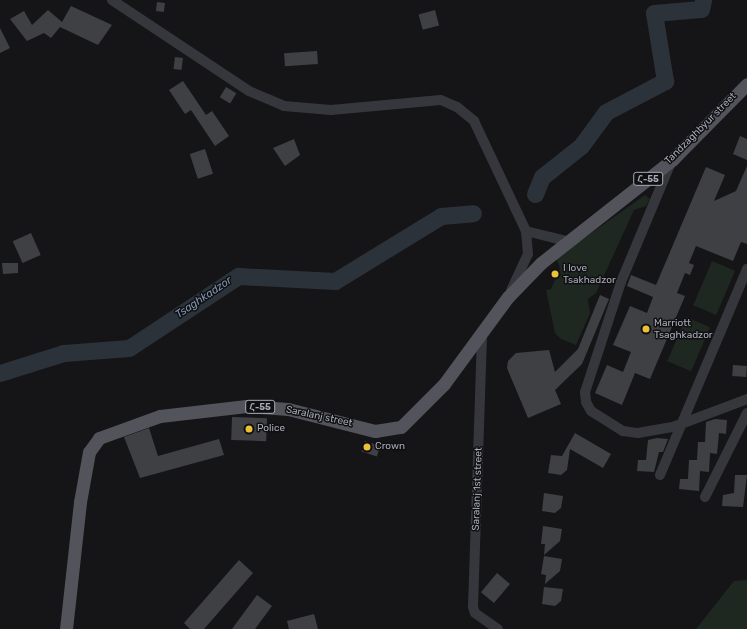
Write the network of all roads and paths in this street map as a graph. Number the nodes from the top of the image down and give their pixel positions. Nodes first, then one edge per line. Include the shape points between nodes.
1 (112, 0) edge
2 (747, 84) edge
3 (673, 159) junction
4 (526, 231) junction
5 (566, 241) junction
6 (541, 263) joint
7 (747, 269) edge
8 (508, 297) junction
9 (482, 336) junction
10 (747, 399) edge
11 (747, 413) edge
12 (683, 423) junction
13 (660, 475) dead end
14 (705, 497) dead end
15 (66, 629) edge
16 (498, 629) edge

1 - 4 street via 249,91 284,106 331,110 441,100 457,107 474,121
2 - 3 main road, Tandzaghbyur street / Հ-55
3 - 5 main road, Tandzaghbyur street / Հ-55 via 619,203
3 - 12 street via 621,282 585,392 591,411 623,431 656,432
4 - 5 street
4 - 8 street via 528,254
5 - 6 main road, Tandzaghbyur street / Հ-55
6 - 8 main road, Saralanj street / Հ-55
7 - 12 street
8 - 9 main road, Saralanj street / Հ-55
9 - 15 main road, Saralanj street / Հ-55 via 417,414 401,427 389,431 375,431 288,409 246,406 160,416 99,438 89,452 80,502
9 - 16 street, Saralanj 1st street via 473,607 475,613
10 - 12 street
11 - 14 street
12 - 13 street

